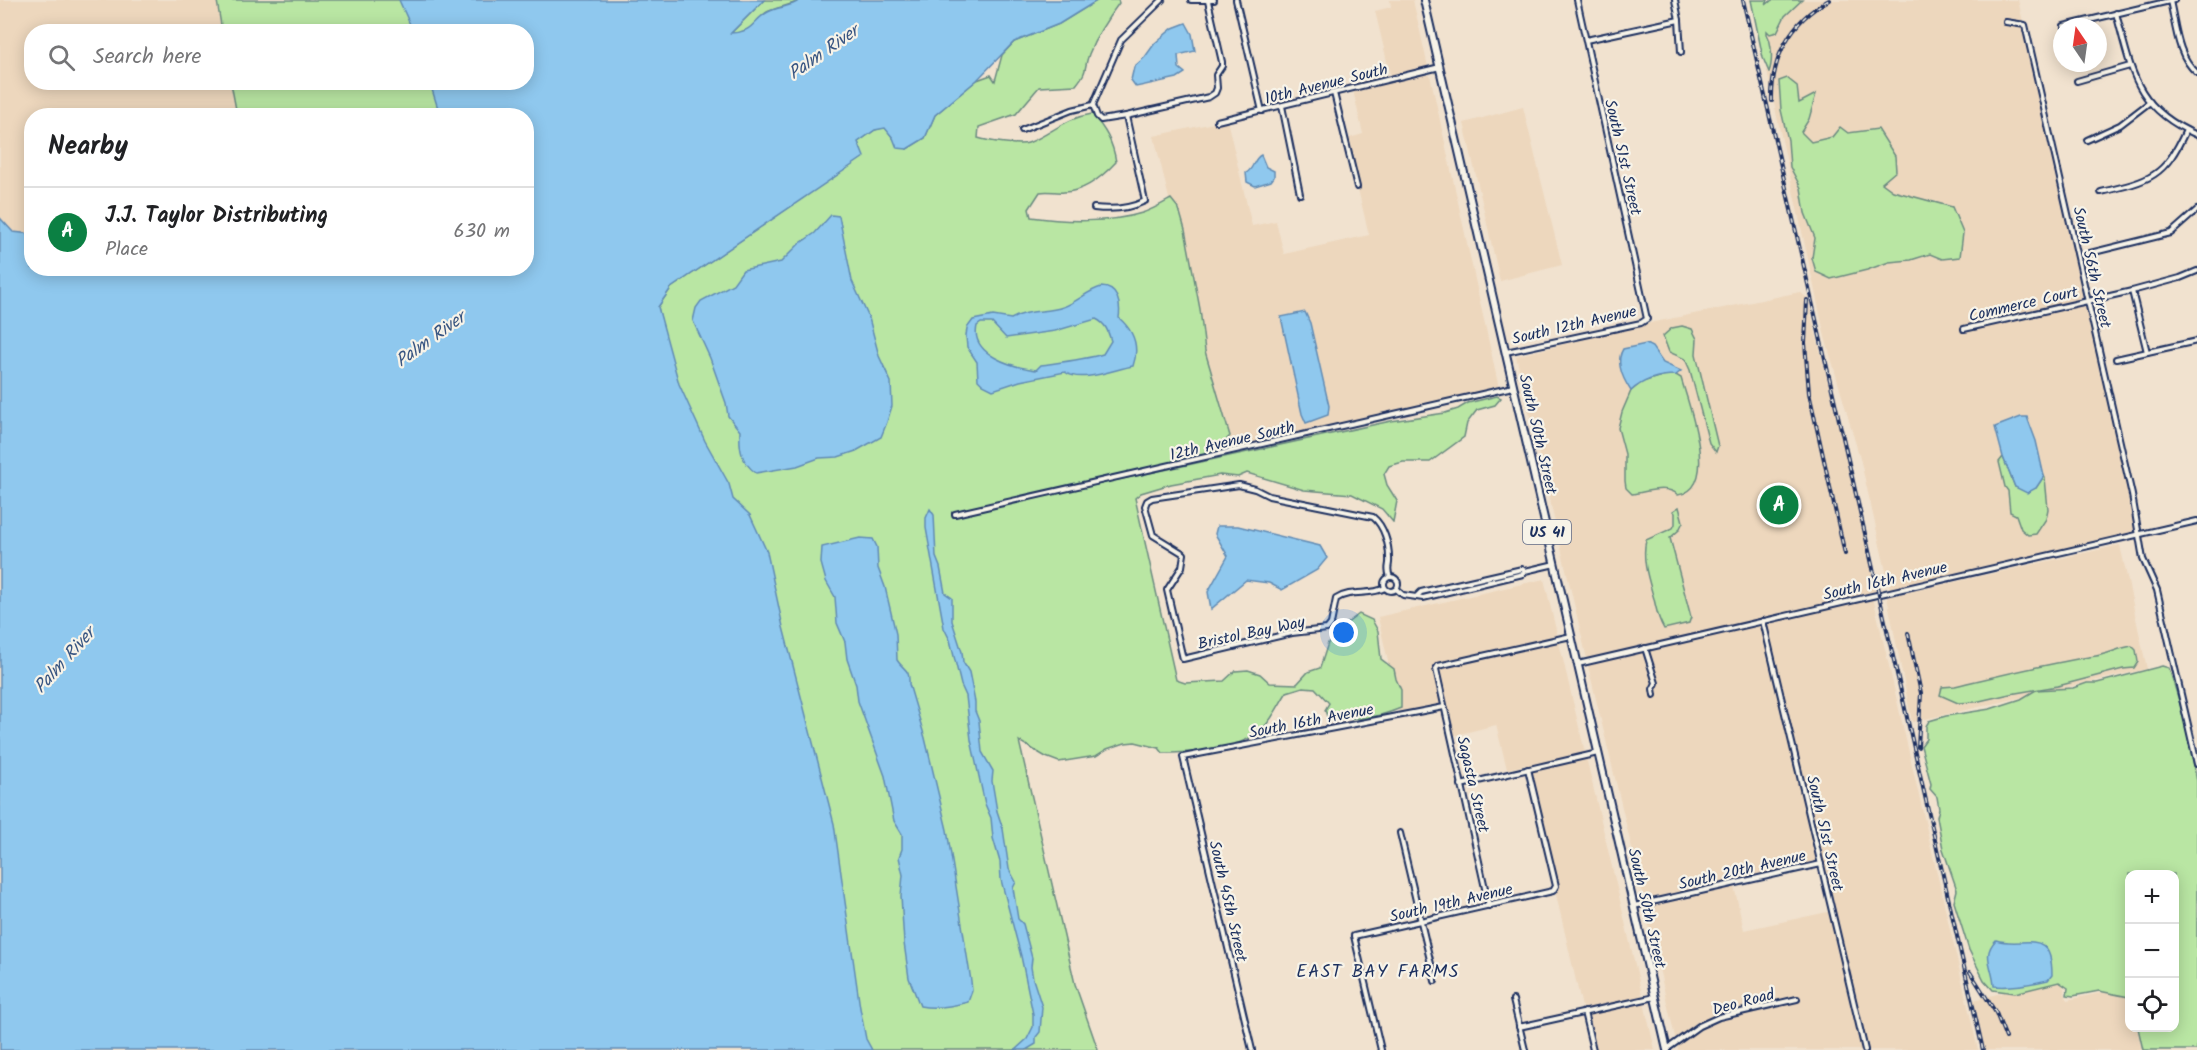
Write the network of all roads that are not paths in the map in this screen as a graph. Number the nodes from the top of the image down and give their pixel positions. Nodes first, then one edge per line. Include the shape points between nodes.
1 (1162, 0) edge
2 (1191, 0) edge
3 (1214, 0) edge
4 (1236, 0) edge
5 (1424, 0) edge
6 (1577, 0) edge
7 (1675, 0) edge
8 (2172, 0) edge
9 (1208, 1) edge
10 (2116, 14) junction
11 (2099, 18) edge
12 (1679, 20) junction
13 (2006, 22) dead end
14 (1586, 40) junction
15 (1681, 52) dead end
16 (2130, 66) junction
17 (1440, 68) junction
18 (2197, 73) edge
19 (2077, 81) dead end
20 (1334, 93) junction
21 (2150, 102) junction
22 (1093, 105) junction
23 (1282, 106) junction
24 (1262, 111) junction
25 (1126, 116) junction
26 (1217, 121) dead end
27 (1023, 130) dead end
28 (2186, 130) junction
29 (2197, 135) edge
30 (2087, 140) dead end
31 (1357, 187) dead end
32 (2101, 192) dead end
33 (1300, 194) dead end
34 (1094, 208) dead end
35 (2197, 210) edge
36 (2090, 253) dead end
37 (2197, 271) edge
38 (2132, 291) junction
39 (2089, 301) junction
40 (1647, 319) joint
41 (1964, 329) dead end
42 (2197, 341) edge
43 (1506, 352) junction
44 (2147, 352) junction
45 (2116, 359) dead end
46 (1514, 387) junction
47 (955, 514) dead end
48 (2197, 521) edge
49 (2138, 534) junction
50 (1555, 564) junction
51 (1390, 577) junction
52 (1385, 588) junction
53 (1396, 589) junction
54 (1764, 621) junction
55 (1571, 636) junction
56 (1645, 648) junction
57 (1578, 664) junction
58 (1654, 695) dead end
59 (1444, 707) junction
60 (1598, 753) junction
61 (1183, 758) joint
62 (2197, 764) edge
63 (1528, 769) junction
64 (1461, 785) junction
65 (1400, 833) dead end
66 (1821, 864) junction
67 (1489, 906) junction
68 (1634, 906) junction
69 (1421, 921) junction
70 (1435, 981) dead end
71 (1655, 997) junction
72 (1797, 999) dead end
73 (1513, 1000) dead end
74 (1584, 1012) junction
75 (1519, 1027) junction
76 (1252, 1050) edge
77 (1381, 1050) edge
78 (1525, 1050) edge
79 (1593, 1050) edge
80 (1667, 1050) edge
81 (1865, 1050) edge

1 - 22 street via 1121,40
2 - 9 street
3 - 9 street
4 - 24 street
5 - 17 main road, South 50th Street / US 41
6 - 14 street, South 51st Street
7 - 12 street
8 - 10 street
8 - 18 street via 2182,52
9 - 25 street via 1222,62 1215,93
10 - 11 street
10 - 16 street
12 - 14 street
12 - 15 street
13 - 39 street, South 56th Street via 2025,24
14 - 40 street, South 51st Street
16 - 19 street
16 - 21 street via 2134,80
17 - 20 street, 10th Avenue South
17 - 43 main road, South 50th Street / US 41
20 - 23 street, 10th Avenue South
20 - 31 street
21 - 28 street via 2162,116
21 - 30 street via 2120,125
22 - 25 street via 1101,120
22 - 27 street
23 - 24 street, 10th Avenue South
23 - 33 street
24 - 26 street, 10th Avenue South
25 - 34 street via 1145,201 1113,210
28 - 29 street
28 - 32 street via 2168,164 2156,175
35 - 36 street via 2171,233
37 - 38 street, Commerce Court
38 - 39 street, Commerce Court
38 - 44 street
39 - 41 street, Commerce Court
39 - 49 street, South 56th Street
40 - 43 street, South 12th Avenue
42 - 44 street
43 - 46 main road, South 50th Street / US 41
44 - 45 street
46 - 47 street, 12th Avenue South
46 - 50 main road, South 50th Street / US 41
48 - 49 street, South 16th Avenue
49 - 54 street, South 16th Avenue
49 - 62 street, South 56th Street via 2143,559 2157,590
50 - 53 street via 1478,578 1417,596 1403,595
50 - 55 main road, South 50th Street / US 41
51 - 52 street
51 - 52 street, Bristol Bay Way via 1382,525 1373,517 1269,496 1239,485 1152,498 1145,506 1153,535 1184,554 1182,567 1167,590 1183,659 1292,633 1327,629 1336,599
51 - 53 street via 1398,581
52 - 53 street
54 - 56 street, South 16th Avenue
54 - 66 street, South 51st Street
55 - 57 main road, South 50th Street / US 41
55 - 59 street, Sagasta Street via 1437,667
56 - 57 street, South 16th Avenue
56 - 58 street via 1656,683
57 - 60 main road, South 50th Street / US 41
59 - 61 street, South 16th Avenue
59 - 64 street, Sagasta Street
60 - 63 street
60 - 68 main road, South 50th Street / US 41
61 - 76 street, South 45th Street
63 - 64 street
63 - 67 street, South 19th Avenue via 1556,886 1553,891
64 - 67 street, Sagasta Street
65 - 69 street
66 - 68 street, South 20th Avenue
66 - 81 street, South 51st Street
67 - 69 street, South 19th Avenue
68 - 71 main road, South 50th Street / US 41
69 - 70 street
69 - 77 street, South 19th Avenue via 1354,936
71 - 74 street
71 - 80 main road, South 50th Street / US 41
72 - 80 street, Deo Road via 1719,1017 1699,1026
73 - 75 street
74 - 75 street
74 - 79 street
75 - 78 street

